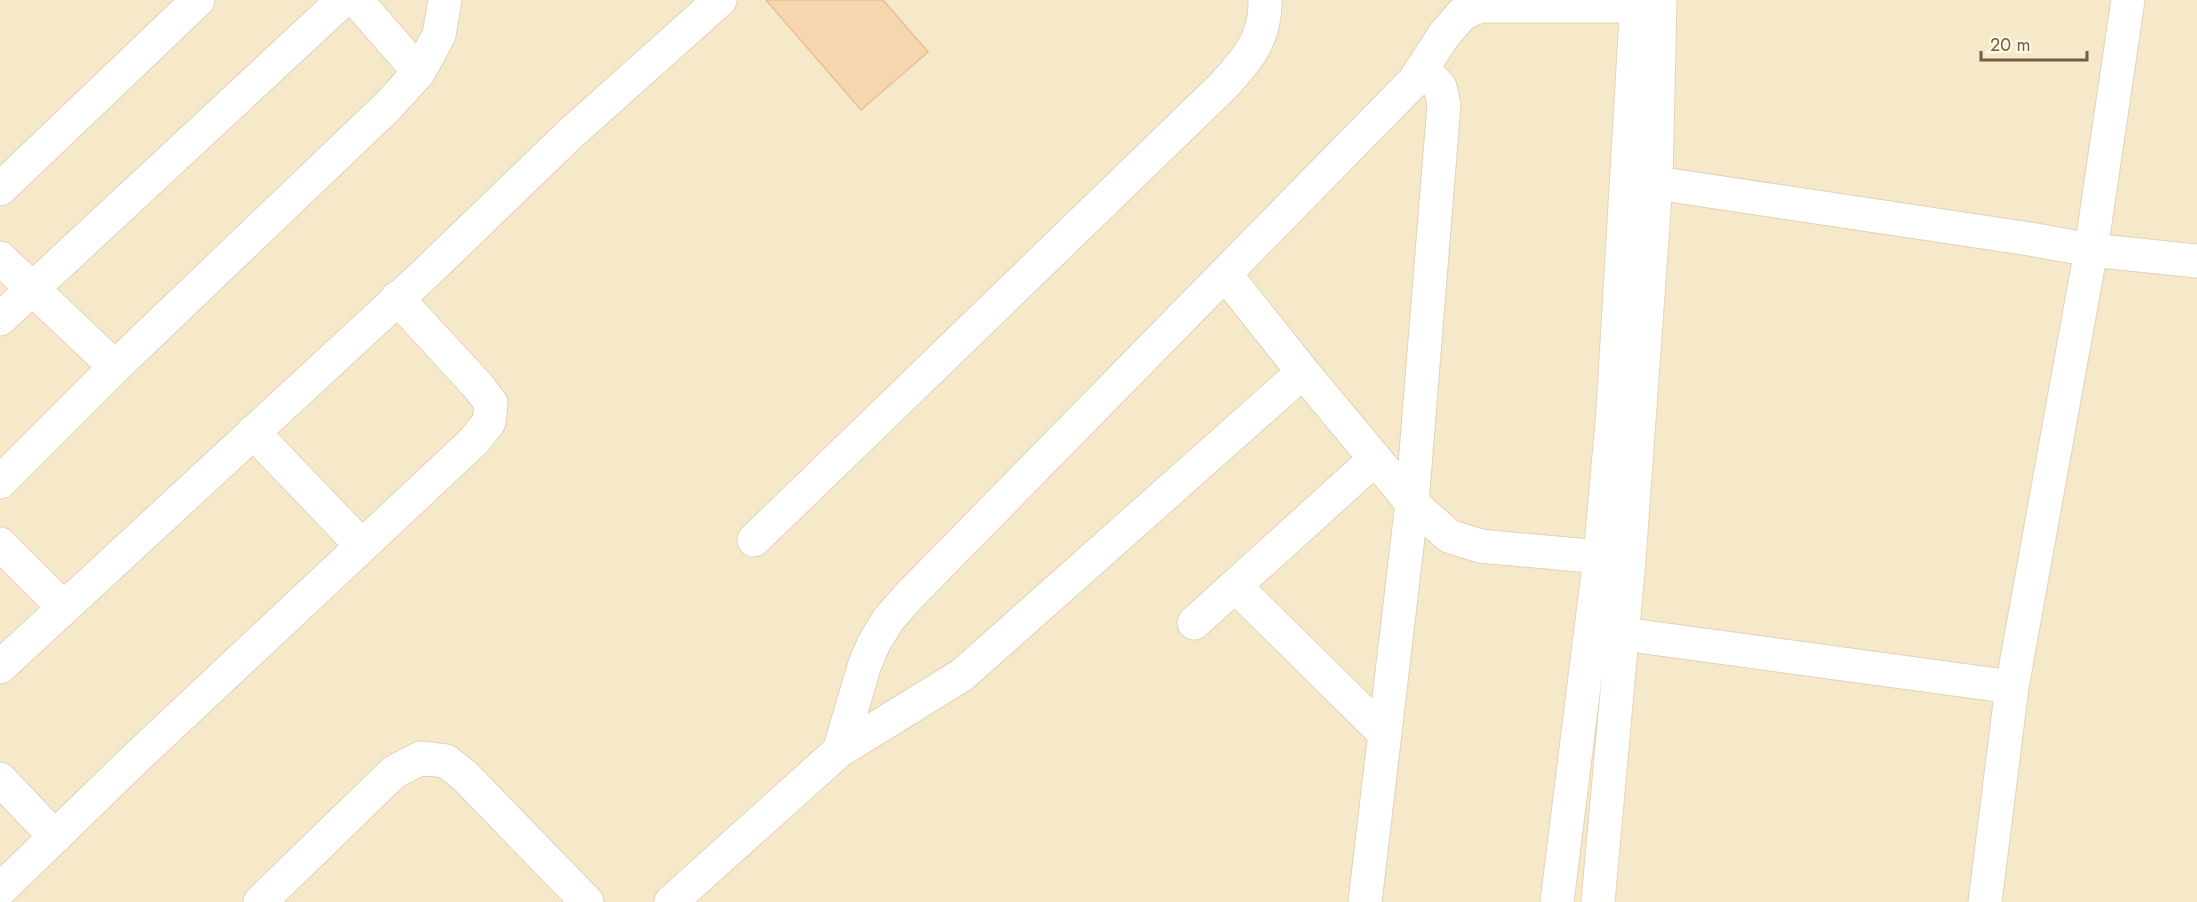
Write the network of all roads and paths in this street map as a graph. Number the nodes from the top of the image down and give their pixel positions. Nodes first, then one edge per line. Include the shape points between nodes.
1 (198, 0) edge
2 (343, 0) edge
3 (356, 0) edge
4 (446, 0) edge
5 (720, 0) edge
6 (1265, 0) edge
7 (2128, 0) edge
8 (1644, 2) edge
9 (1480, 3) edge
10 (419, 72) junction
11 (1414, 81) junction
12 (1656, 183) junction
13 (0, 189) edge
14 (2091, 250) junction
15 (0, 258) edge
16 (2197, 261) edge
17 (1225, 274) junction
18 (31, 289) junction
19 (397, 298) junction
20 (0, 319) edge
21 (115, 367) junction
22 (1303, 372) junction
23 (1627, 412) junction
24 (253, 432) junction
25 (1375, 459) junction
26 (0, 482) edge
27 (1412, 503) junction
28 (754, 540) dead end
29 (0, 544) edge
30 (362, 546) junction
31 (1600, 557) junction
32 (1235, 586) junction
33 (63, 607) junction
34 (1194, 623) dead end
35 (1623, 634) junction
36 (0, 667) edge
37 (2012, 687) junction
38 (1385, 734) junction
39 (839, 751) junction
40 (0, 779) edge
41 (55, 837) junction
42 (0, 890) edge
43 (260, 902) edge
44 (587, 902) edge
45 (671, 902) edge
46 (1365, 902) edge
47 (1557, 902) edge
48 (1598, 902) edge
49 (1986, 902) edge

1 - 13 street
2 - 18 street
3 - 10 street
4 - 10 street via 439,35
5 - 19 street via 569,135
6 - 28 street via 1260,38 1222,87
7 - 14 street
8 - 9 street
8 - 12 street
8 - 23 street
9 - 11 street via 1462,14 1444,35
10 - 21 street
11 - 17 street
11 - 27 street via 1430,76 1440,87 1444,104
12 - 14 street
12 - 23 street
14 - 16 street
14 - 37 street
15 - 18 street
17 - 22 street
17 - 39 street via 888,620 866,664
18 - 20 street
18 - 21 street
19 - 24 street
19 - 30 street via 491,403 489,422 474,441
21 - 26 street
22 - 25 street
22 - 39 street via 962,675
23 - 31 street
23 - 35 street
24 - 30 street
24 - 33 street
25 - 27 street
25 - 32 street
27 - 31 street via 1449,536 1480,546
27 - 38 street
29 - 33 street
30 - 41 street
31 - 47 street
32 - 34 street
32 - 38 street
33 - 36 street
35 - 37 street
35 - 48 street
37 - 49 street
38 - 46 street
39 - 45 street
40 - 41 street
41 - 42 street
43 - 44 street via 394,772 421,758 446,761 465,776

